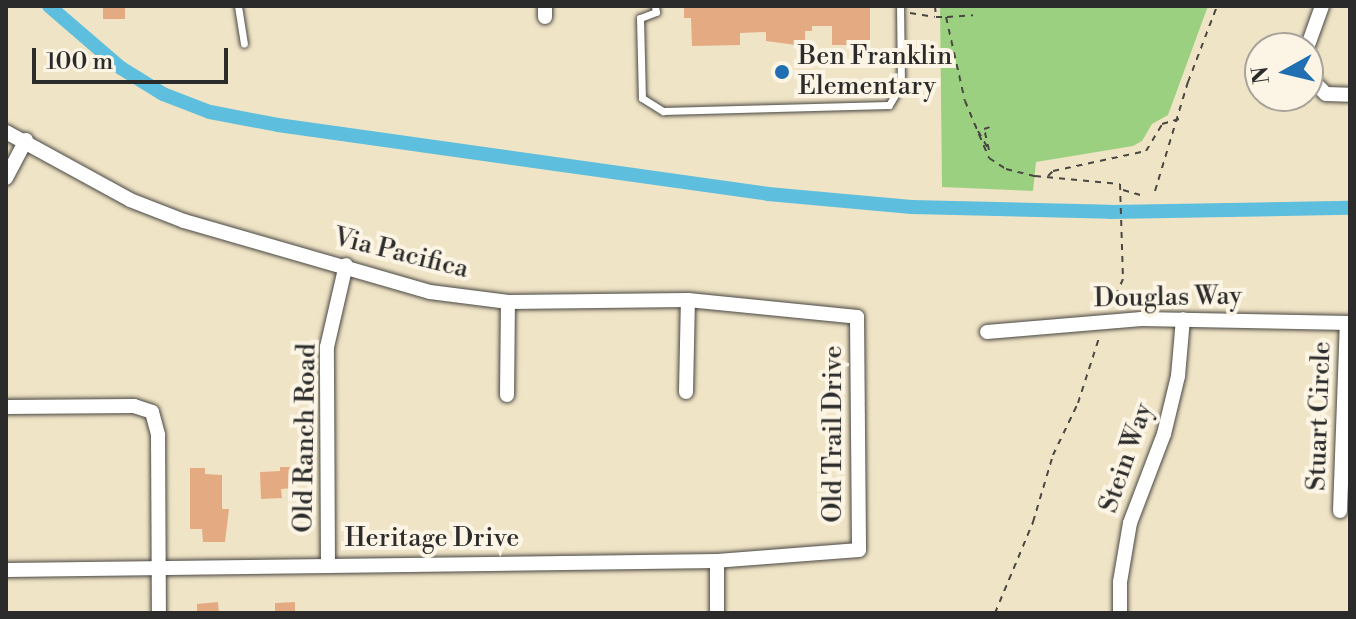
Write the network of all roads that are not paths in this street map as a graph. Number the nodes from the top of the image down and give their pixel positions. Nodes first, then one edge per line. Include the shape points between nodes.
1 (238, 6) edge
2 (655, 6) edge
3 (1322, 6) edge
4 (900, 7) edge
5 (1313, 32) edge
6 (244, 44) dead end
7 (1324, 92) edge
8 (1350, 95) edge
9 (6, 132) edge
10 (26, 140) junction
11 (6, 178) edge
12 (346, 265) junction
13 (688, 300) junction
14 (508, 302) junction
15 (857, 317) joint
16 (1183, 319) junction
17 (1349, 323) edge
18 (987, 332) dead end
19 (686, 392) dead end
20 (507, 395) dead end
21 (6, 407) edge
22 (1340, 511) dead end
23 (859, 550) joint
24 (717, 561) junction
25 (328, 564) junction
26 (156, 568) junction
27 (6, 570) edge
28 (159, 613) edge
29 (717, 613) edge
30 (1120, 613) edge

1 - 6 lane
2 - 4 lane via 656,12 640,18 642,98 663,111 889,105 901,85
3 - 5 street
7 - 8 street
9 - 10 street, Via Pacifica
10 - 11 street
10 - 12 street, Via Pacifica via 130,200 184,221
12 - 14 street, Via Pacifica via 430,292
12 - 25 street, Old Ranch Road via 327,347
13 - 14 street, Via Pacifica
13 - 15 street, Via Pacifica
13 - 19 street
14 - 20 street
15 - 23 street, Old Trail Drive
16 - 17 street, Douglas Way
16 - 18 street, Douglas Way
16 - 30 street, Stein Way via 1178,376 1164,434 1126,537
17 - 22 street, Stuart Circle
21 - 26 street via 134,406 152,412 158,435
23 - 24 street, Heritage Drive
24 - 25 street, Heritage Drive
24 - 29 street
25 - 26 street, Heritage Drive
26 - 27 street, Heritage Drive
26 - 28 street

